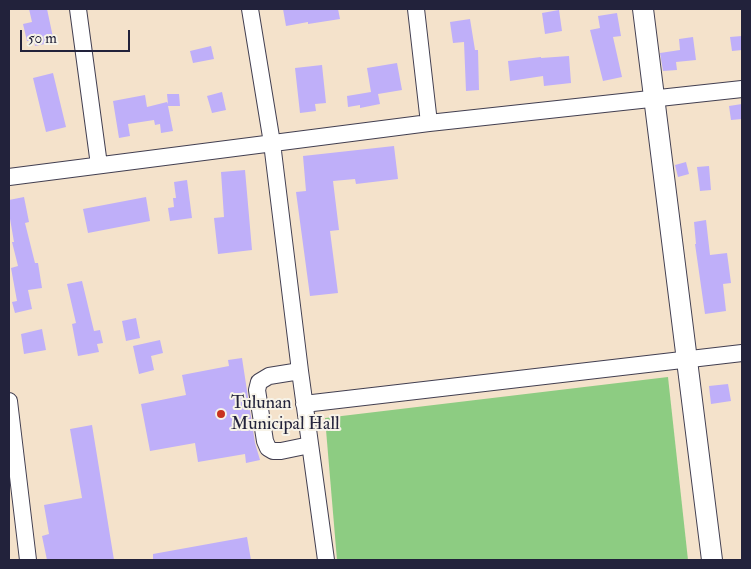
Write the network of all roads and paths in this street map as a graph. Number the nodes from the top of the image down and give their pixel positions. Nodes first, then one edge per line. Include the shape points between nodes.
1 (78, 9) edge
2 (250, 9) edge
3 (416, 9) edge
4 (642, 9) edge
5 (742, 89) edge
6 (654, 100) junction
7 (429, 123) junction
8 (272, 143) junction
9 (98, 165) junction
10 (9, 177) edge
11 (742, 353) edge
12 (687, 359) junction
13 (300, 371) junction
14 (9, 401) edge
15 (304, 404) junction
16 (310, 446) junction
17 (15, 496) edge
18 (28, 560) edge
19 (326, 560) edge
20 (712, 560) edge

1 - 9 street
2 - 8 street
3 - 7 street
4 - 6 main road
5 - 6 street
6 - 7 street
6 - 12 main road
7 - 8 street
8 - 9 street
8 - 13 street
9 - 10 street
11 - 12 street
12 - 15 street
12 - 20 main road
13 - 15 street
13 - 16 street via 269,376 259,382 257,390 268,448 273,452
14 - 17 street
15 - 16 street
16 - 19 street
17 - 18 street

